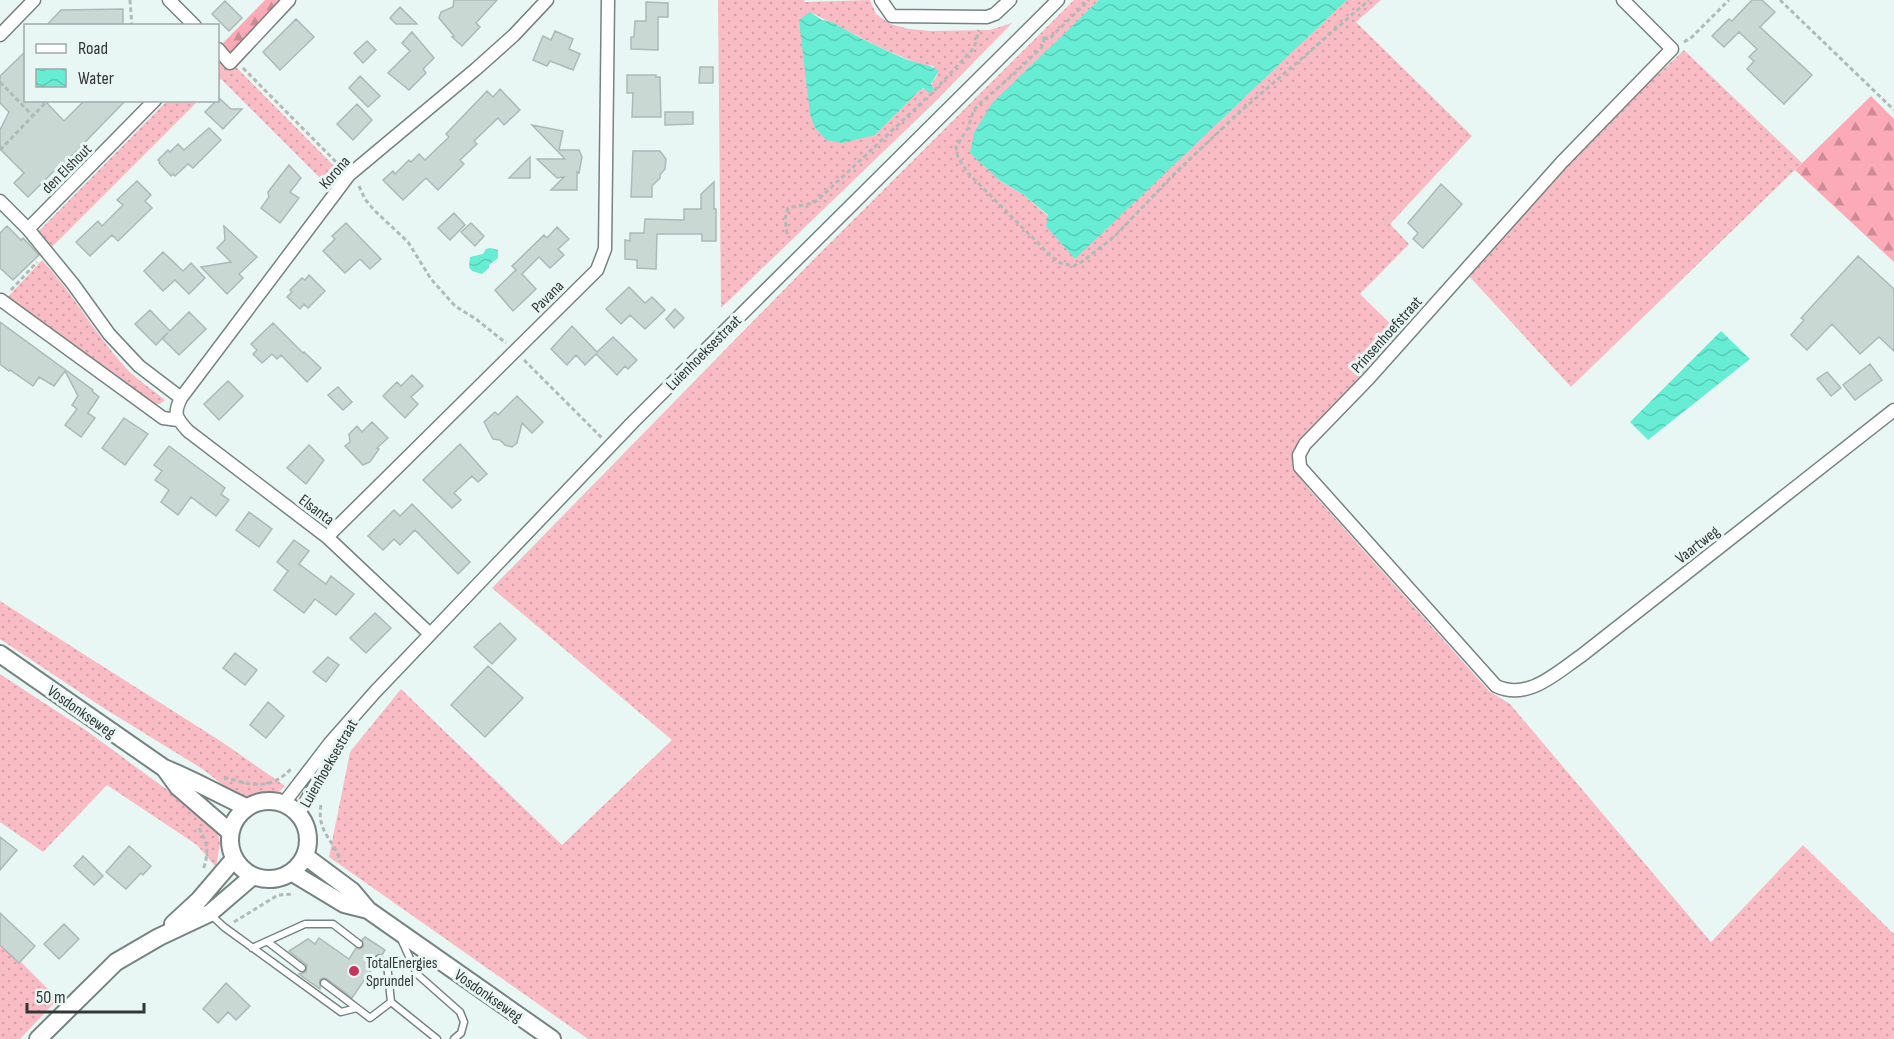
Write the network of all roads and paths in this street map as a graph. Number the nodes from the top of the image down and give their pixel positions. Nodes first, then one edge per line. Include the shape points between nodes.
1 (34, 0) edge
2 (130, 0) edge
3 (169, 0) edge
4 (289, 0) edge
5 (547, 0) edge
6 (881, 0) edge
7 (1010, 0) edge
8 (1058, 0) edge
9 (1089, 0) edge
10 (1369, 0) edge
11 (1623, 0) edge
12 (1729, 0) edge
13 (1780, 0) edge
14 (605, 2) edge
15 (982, 17) junction
16 (132, 24) edge
17 (193, 24) edge
18 (0, 35) edge
19 (1672, 49) junction
20 (219, 50) edge
21 (233, 59) junction
22 (0, 82) edge
23 (46, 102) edge
24 (153, 102) edge
25 (1894, 110) edge
26 (33, 116) junction
27 (0, 150) edge
28 (349, 175) junction
29 (0, 201) edge
30 (28, 229) junction
31 (787, 234) dead end
32 (47, 252) junction
33 (1, 300) edge
34 (515, 351) junction
35 (181, 398) junction
36 (1894, 410) edge
37 (178, 420) junction
38 (595, 431) dead end
39 (327, 537) junction
40 (430, 634) junction
41 (0, 654) edge
42 (1514, 692) joint
43 (357, 712) junction
44 (164, 768) junction
45 (284, 803) junction
46 (246, 807) junction
47 (299, 813) junction
48 (230, 832) junction
49 (305, 855) junction
50 (234, 860) junction
51 (291, 872) junction
52 (253, 876) junction
53 (205, 907) junction
54 (368, 910) junction
55 (399, 933) junction
56 (268, 942) junction
57 (359, 944) dead end
58 (252, 948) junction
59 (379, 959) dead end
60 (302, 968) dead end
61 (324, 983) dead end
62 (391, 1002) junction
63 (357, 1008) junction
64 (38, 1039) edge
65 (437, 1039) edge
66 (454, 1039) edge
67 (552, 1039) edge

1 - 18 street
2 - 16 path
3 - 17 street
4 - 21 street
5 - 28 street, Korona via 476,69
6 - 15 street via 892,16
7 - 15 street via 995,14
8 - 40 street, Luienhoeksestraat via 634,421
9 - 10 path via 1050,38 1043,38 1035,53 978,105 956,147 969,174 1051,256 1068,266 1083,261 1115,236 1241,111
11 - 19 street
12 - 19 path via 1692,37
13 - 25 path
14 - 34 street, Pavana via 605,249 597,270
15 - 31 path via 974,48 932,93 815,202 788,208
19 - 42 street, Prinsenhoefstraat via 1562,162 1299,455 1300,467 1496,686
20 - 21 street via 230,63
21 - 28 path
22 - 26 path
23 - 26 path
24 - 30 street, den Elshout
26 - 27 path
28 - 34 path via 374,210 408,242 454,306
28 - 35 street, Korona
29 - 30 street
30 - 32 street
32 - 33 path
32 - 35 street via 109,334 139,366
33 - 37 street, Elsanta via 163,418
34 - 38 path
34 - 39 street, Pavana
35 - 37 street via 176,408
36 - 42 street, Vaartweg via 1581,656 1536,686
37 - 39 street, Elsanta
39 - 40 street, Elsanta
40 - 43 street, Luienhoeksestraat
41 - 44 main road, Vosdonkseweg
43 - 45 street, Luienhoeksestraat
43 - 47 street, Luienhoeksestraat
44 - 46 main road, Vosdonkseweg
44 - 48 main road, Vosdonkseweg via 178,787
45 - 46 main road via 264,800
45 - 47 main road
46 - 48 main road via 235,818
47 - 49 main road via 308,834
48 - 50 main road
49 - 51 main road
49 - 54 main road, Vosdonkseweg via 352,891
50 - 52 main road
50 - 53 main road
51 - 52 main road via 279,878
51 - 54 main road, Vosdonkseweg via 344,904
52 - 53 main road
53 - 58 lane
53 - 64 main road via 116,962
54 - 55 main road, Vosdonkseweg
55 - 66 lane via 417,974 460,1012 464,1022
55 - 67 main road, Vosdonkseweg
56 - 57 lane via 305,924 333,924
56 - 58 lane
56 - 60 lane
58 - 63 lane via 341,1012
59 - 62 lane via 387,964
61 - 63 lane
62 - 63 lane via 370,1018
62 - 65 lane

